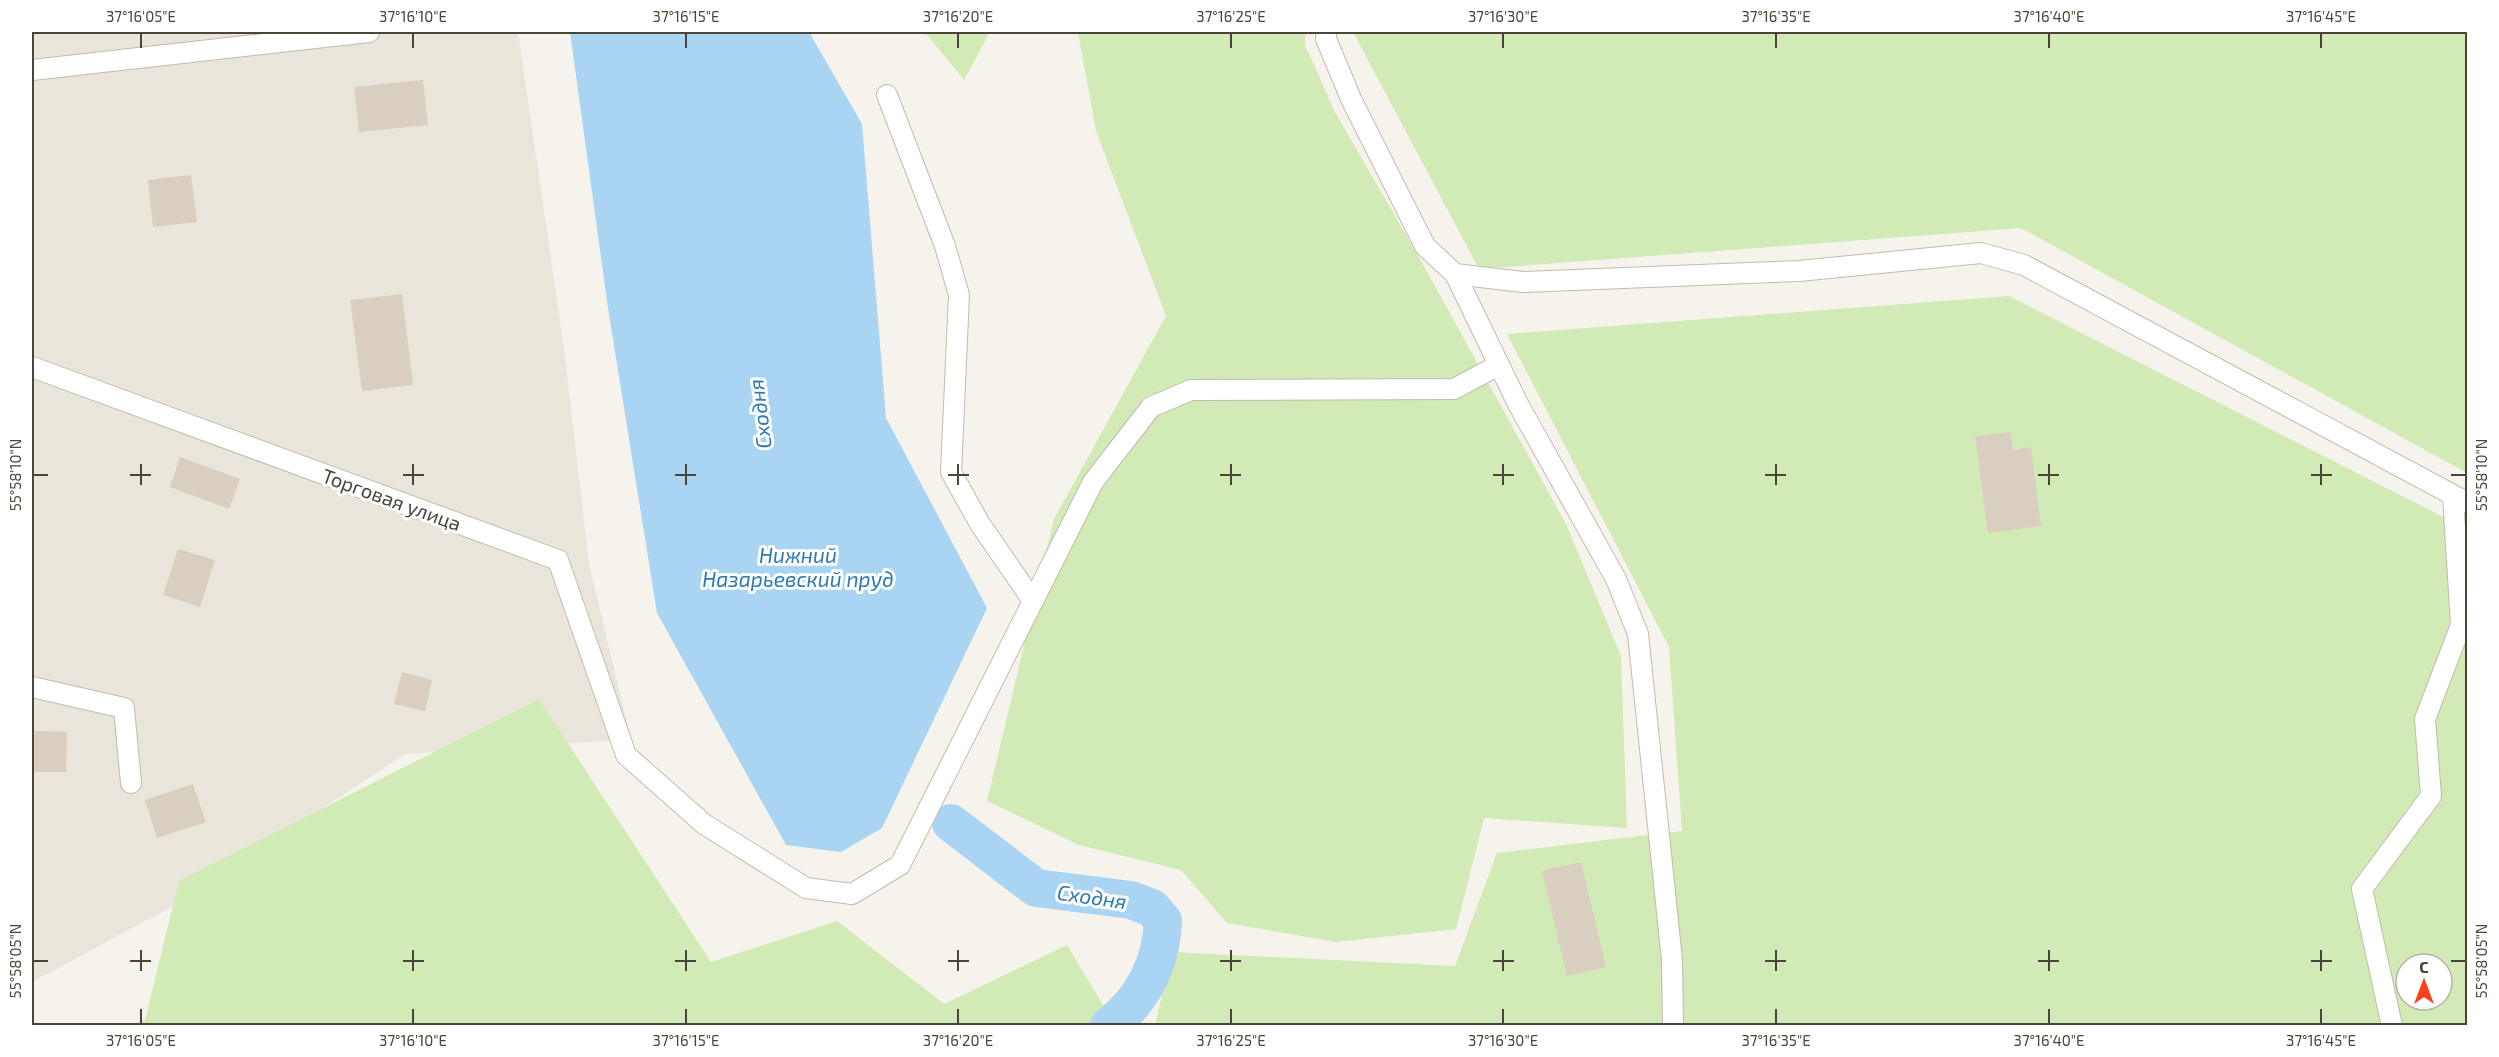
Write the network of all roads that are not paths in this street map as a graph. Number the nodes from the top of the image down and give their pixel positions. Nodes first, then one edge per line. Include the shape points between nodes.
1 (369, 32) edge
2 (1326, 32) edge
3 (293, 36) edge
4 (32, 70) edge
5 (887, 95) dead end
6 (1455, 274) junction
7 (1499, 365) junction
8 (32, 367) edge
9 (2460, 499) edge
10 (1033, 601) junction
11 (32, 687) edge
12 (131, 783) dead end
13 (1673, 1026) edge
14 (2392, 1026) edge

1 - 3 street
2 - 6 street via 1352,101 1425,246
3 - 4 street
5 - 10 street via 945,246 959,295 951,472 980,524
6 - 7 street
6 - 9 street via 1523,282 1798,271 1981,253 2024,265
7 - 10 street via 1454,389 1191,390 1150,407 1093,482
7 - 13 street via 1616,579 1638,634 1672,960
8 - 10 street, Торговая улица via 558,560 626,755 704,824 806,888 852,894 900,865
9 - 14 street via 2461,625 2425,719 2431,796 2362,889
11 - 12 street via 124,708

